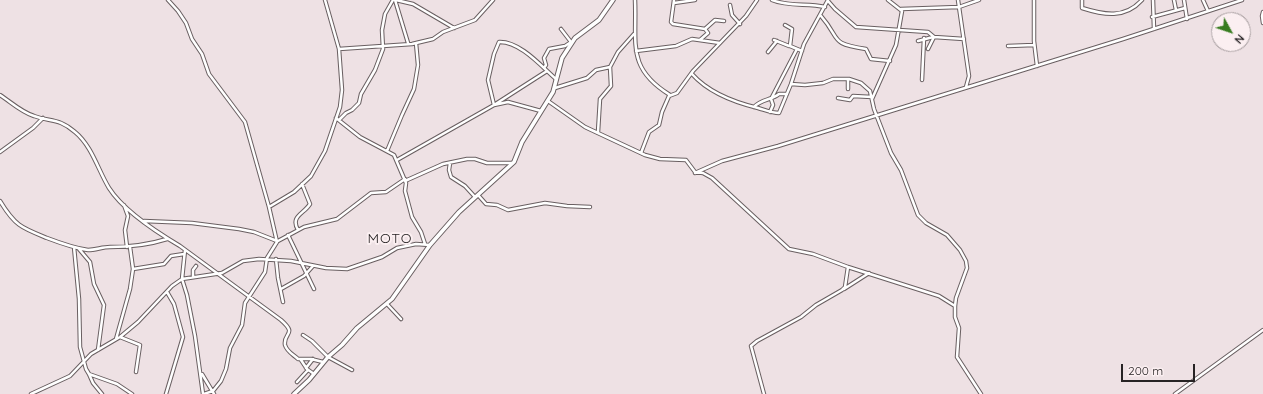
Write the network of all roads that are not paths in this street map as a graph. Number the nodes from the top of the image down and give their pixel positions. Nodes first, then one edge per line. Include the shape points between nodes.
1 (168, 0) edge
2 (325, 0) edge
3 (395, 0) edge
4 (493, 0) edge
5 (613, 0) edge
6 (635, 0) edge
7 (695, 0) edge
8 (756, 0) edge
9 (772, 0) edge
10 (888, 0) edge
11 (958, 0) edge
12 (979, 0) edge
13 (1034, 0) edge
14 (1082, 0) edge
15 (1142, 0) edge
16 (1153, 0) edge
17 (1174, 0) edge
18 (1184, 0) edge
19 (1203, 0) edge
20 (1242, 0) edge
21 (674, 1) edge
22 (828, 1) edge
23 (730, 4) dead end
24 (825, 7) junction
25 (959, 8) junction
26 (1185, 8) junction
27 (901, 10) junction
28 (1176, 10) junction
29 (1208, 11) junction
30 (1263, 12) edge
31 (821, 16) junction
32 (1152, 18) junction
33 (1187, 18) junction
34 (724, 21) dead end
35 (1263, 23) edge
36 (740, 24) junction
37 (785, 25) dead end
38 (454, 28) junction
39 (561, 29) dead end
40 (706, 29) junction
41 (898, 29) junction
42 (1154, 29) junction
43 (635, 33) junction
44 (934, 37) junction
45 (924, 38) junction
46 (964, 39) junction
47 (700, 40) junction
48 (918, 41) dead end
49 (572, 42) junction
50 (416, 43) junction
51 (408, 44) junction
52 (720, 44) junction
53 (383, 45) junction
54 (790, 46) junction
55 (1008, 46) dead end
56 (1034, 46) junction
57 (339, 49) junction
58 (797, 49) junction
59 (928, 49) dead end
60 (636, 51) junction
61 (802, 51) junction
62 (768, 52) dead end
63 (890, 61) junction
64 (1037, 66) junction
65 (610, 67) junction
66 (544, 68) junction
67 (547, 71) junction
68 (692, 74) junction
69 (556, 79) junction
70 (848, 79) junction
71 (922, 80) dead end
72 (792, 84) junction
73 (966, 87) junction
74 (555, 88) junction
75 (848, 89) dead end
76 (788, 94) junction
77 (0, 95) edge
78 (670, 95) junction
79 (772, 97) junction
80 (838, 98) dead end
81 (872, 98) junction
82 (548, 101) junction
83 (494, 105) junction
84 (754, 107) junction
85 (541, 111) junction
86 (770, 112) junction
87 (876, 115) junction
88 (43, 118) junction
89 (336, 118) junction
90 (339, 120) junction
91 (598, 132) junction
92 (387, 151) junction
93 (0, 152) edge
94 (641, 153) junction
95 (397, 160) junction
96 (450, 163) junction
97 (513, 163) junction
98 (695, 173) junction
99 (405, 180) junction
100 (302, 184) junction
101 (477, 196) junction
102 (0, 201) edge
103 (123, 203) junction
104 (590, 206) dead end
105 (269, 207) junction
106 (144, 221) junction
107 (298, 230) junction
108 (288, 235) junction
109 (167, 239) junction
110 (277, 241) junction
111 (426, 244) junction
112 (430, 244) junction
113 (75, 247) junction
114 (129, 247) junction
115 (185, 250) junction
116 (184, 254) junction
117 (267, 258) junction
118 (276, 259) junction
119 (301, 263) junction
120 (196, 266) dead end
121 (313, 266) junction
122 (848, 267) junction
123 (133, 269) junction
124 (869, 273) junction
125 (217, 274) junction
126 (308, 274) junction
127 (193, 277) junction
128 (182, 279) junction
129 (281, 289) junction
130 (314, 289) dead end
131 (843, 289) junction
132 (167, 292) junction
133 (248, 297) junction
134 (283, 302) dead end
135 (387, 304) junction
136 (955, 306) junction
137 (401, 319) dead end
138 (1263, 330) edge
139 (303, 335) dead end
140 (120, 337) junction
141 (116, 339) junction
142 (98, 351) junction
143 (328, 357) junction
144 (313, 359) junction
145 (301, 360) junction
146 (84, 362) junction
147 (323, 362) junction
148 (307, 369) junction
149 (352, 370) dead end
150 (136, 372) dead end
151 (202, 373) junction
152 (89, 374) junction
153 (314, 374) junction
154 (297, 382) dead end
155 (213, 390) junction
156 (31, 394) edge
157 (102, 394) edge
158 (132, 394) edge
159 (166, 394) edge
160 (204, 394) edge
161 (214, 394) edge
162 (294, 394) edge
163 (764, 394) edge
164 (980, 394) edge
165 (1175, 394) edge

1 - 105 street via 186,23 208,72 245,122
2 - 57 street
3 - 38 street via 413,4
3 - 51 street
3 - 53 street via 384,17
4 - 38 street via 478,18
5 - 49 street via 598,20
6 - 43 street
7 - 21 street
8 - 36 street
9 - 24 street via 783,4
10 - 27 street
11 - 25 street
12 - 25 street
13 - 56 street
14 - 15 street via 1082,8 1108,14 1130,11
16 - 32 street
17 - 28 street
18 - 26 street
19 - 29 street
20 - 29 street
21 - 40 street via 670,20 672,23
22 - 24 street
22 - 41 street via 835,10 856,26
23 - 36 street via 732,15
24 - 31 street
25 - 27 street
25 - 46 street
26 - 28 street
26 - 33 street
27 - 41 street
28 - 32 street
29 - 33 street
30 - 35 street
31 - 61 street
31 - 63 street via 834,37 842,44 866,49 871,59
32 - 42 street
33 - 42 street
34 - 40 street via 715,20
36 - 52 street
37 - 54 street via 792,29
38 - 50 street via 433,39
39 - 49 street
40 - 47 street via 708,33
41 - 44 street via 928,32
41 - 63 street via 898,40
42 - 64 street
43 - 60 street
43 - 65 street via 618,52
44 - 45 street
44 - 46 street
44 - 59 street
45 - 48 street
45 - 71 street
46 - 73 street via 969,76
47 - 52 street
47 - 60 street via 690,39 676,46
49 - 66 street via 563,47 549,49 544,58
49 - 69 street via 560,62
50 - 51 street
50 - 92 street via 418,65 414,89
51 - 53 street
52 - 68 street
53 - 57 street
53 - 90 street via 380,59 361,94 359,104
54 - 58 street
54 - 62 street via 775,40
55 - 56 street
56 - 64 street
57 - 89 street via 342,90
58 - 61 street
58 - 79 street
60 - 78 street via 637,61 646,76
61 - 72 street
63 - 81 street
64 - 73 street
65 - 74 street via 596,70 587,78
65 - 91 street via 611,86 600,99
66 - 67 street
66 - 83 street via 528,53 499,42 488,80
67 - 69 street
67 - 83 street
68 - 78 street via 678,93
68 - 84 street via 699,82 718,94
69 - 74 street
70 - 72 street via 830,79 823,83 805,85
70 - 75 street
70 - 81 street via 865,86
72 - 76 street
73 - 87 street
74 - 82 street
76 - 79 street
76 - 86 street via 781,112
77 - 88 street via 26,112
78 - 94 street via 662,110 659,125 649,132
79 - 84 street via 758,102
79 - 86 street
80 - 81 street via 850,100 853,96 859,95
81 - 87 street
82 - 85 street
82 - 91 street via 585,127
83 - 85 street via 510,102
83 - 95 street
84 - 86 street
85 - 97 street via 522,142
87 - 98 street via 731,158
87 - 136 street via 918,215 949,237 966,261 967,268
88 - 93 street
88 - 103 street via 61,122 80,136 111,190
89 - 90 street
89 - 100 street via 322,156 311,176
90 - 92 street via 360,137
91 - 94 street
92 - 95 street
94 - 98 street via 656,158 686,160
95 - 99 street via 396,163
96 - 97 street via 474,158 485,163
96 - 99 street
96 - 101 street via 450,177
97 - 101 street
98 - 122 street via 703,173 712,178 786,247
99 - 107 street via 386,192 371,193 337,219
99 - 111 street via 405,191 412,217
100 - 105 street
100 - 107 street via 310,204 296,217
101 - 104 street via 486,204 508,210 545,203
101 - 112 street via 458,212
102 - 113 street via 24,229
103 - 106 street
103 - 114 street via 128,216 125,223
105 - 110 street
106 - 109 street
106 - 110 street via 229,227 254,232
107 - 108 street
108 - 110 street
108 - 119 street
109 - 114 street
109 - 115 street
110 - 117 street
111 - 112 street
111 - 121 street via 397,248 384,256 352,268
112 - 135 street
113 - 114 street via 89,250
113 - 142 street via 85,254 90,262 94,284 104,305
113 - 146 street via 80,347
114 - 123 street
115 - 116 street
115 - 125 street
116 - 123 street via 171,256 164,264
116 - 128 street
117 - 118 street
117 - 125 street via 243,261
117 - 133 street via 265,272
118 - 119 street
118 - 129 street
119 - 121 street
119 - 126 street
120 - 127 street
121 - 126 street
122 - 124 street
122 - 131 street
123 - 141 street
124 - 131 street
124 - 136 street via 941,297
125 - 127 street
125 - 133 street
126 - 129 street
126 - 130 street
127 - 128 street
128 - 132 street
128 - 151 street via 190,306
129 - 134 street
131 - 163 street via 751,346
132 - 140 street via 142,319
132 - 159 street via 174,304 183,337
133 - 145 street via 288,326 286,346
133 - 155 street via 242,325 229,352 226,369 220,383
135 - 137 street
135 - 143 street via 361,324
136 - 164 street via 959,328 957,356
138 - 165 street
139 - 143 street
140 - 141 street
140 - 150 street via 140,345
141 - 142 street
142 - 146 street
143 - 147 street
143 - 149 street
144 - 145 street
144 - 147 street
144 - 148 street
145 - 148 street
146 - 152 street
146 - 156 street via 70,376
147 - 153 street
148 - 153 street
148 - 154 street
151 - 155 street
151 - 160 street
152 - 157 street
152 - 158 street via 117,384
153 - 162 street
155 - 160 street
155 - 161 street

